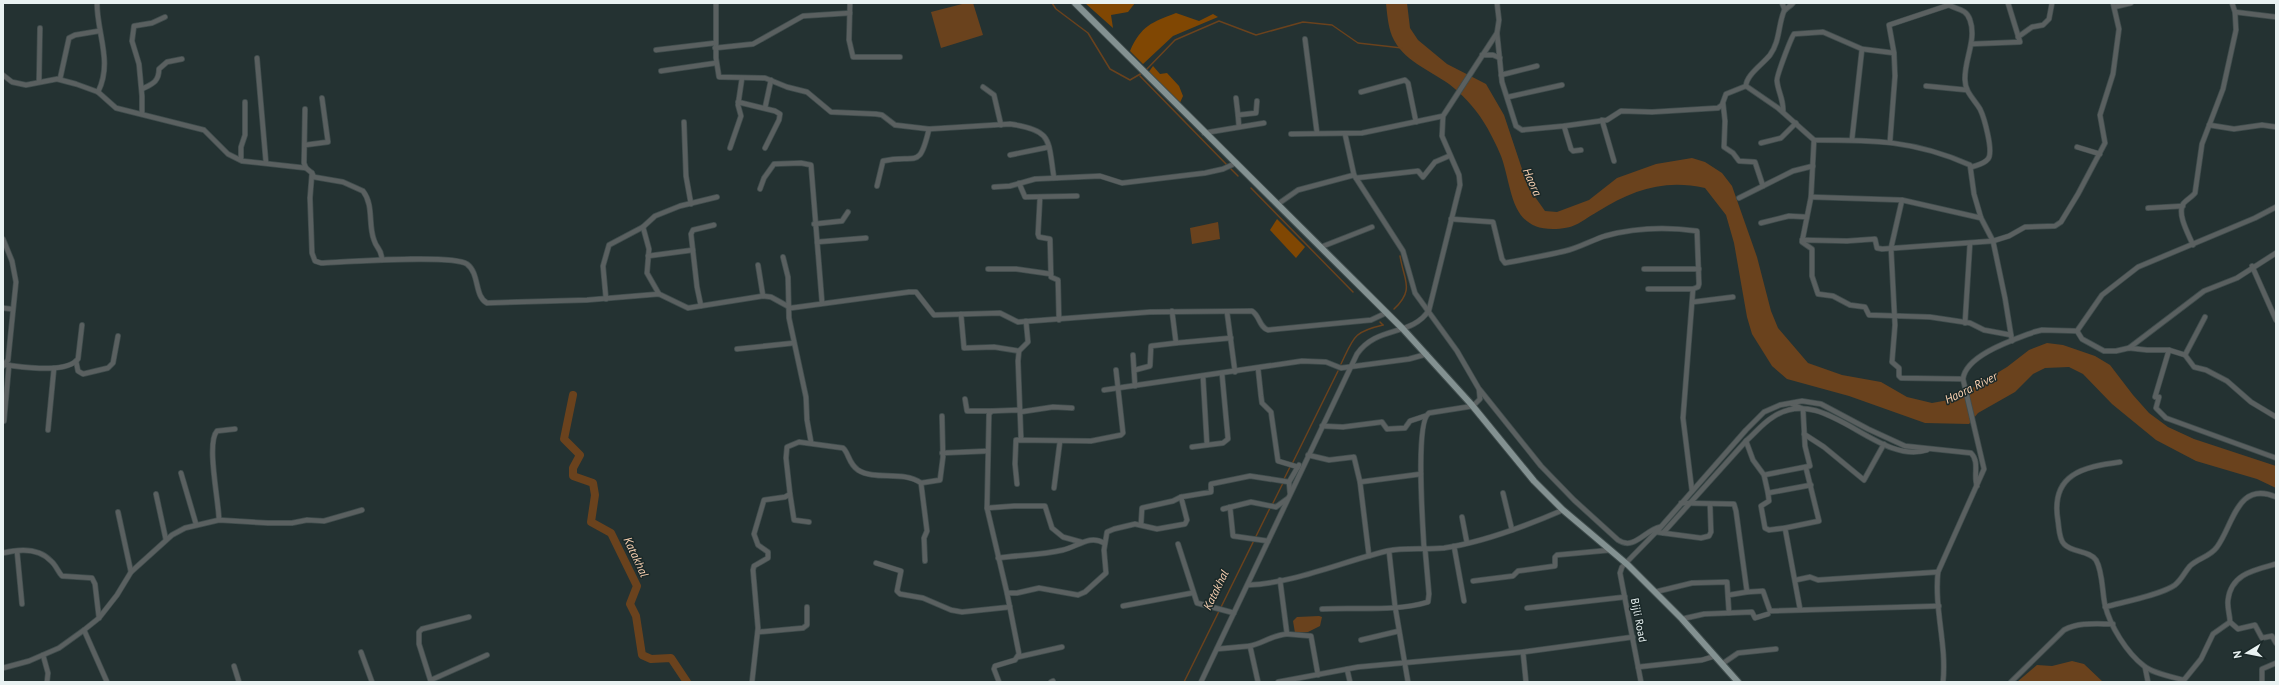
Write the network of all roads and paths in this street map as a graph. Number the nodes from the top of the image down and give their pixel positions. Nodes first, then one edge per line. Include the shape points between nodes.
1 (97, 3) edge
2 (716, 3) edge
3 (850, 3) edge
4 (1075, 3) edge
5 (1496, 3) edge
6 (1782, 3) edge
7 (1793, 3) edge
8 (2008, 3) edge
9 (2052, 3) edge
10 (2131, 3) edge
11 (2232, 3) edge
12 (1948, 4) edge
13 (2114, 5) edge
14 (1785, 10) junction
15 (2235, 12) junction
16 (850, 13) junction
17 (165, 17) dead end
18 (2276, 17) edge
19 (40, 28) dead end
20 (99, 31) junction
21 (1497, 33) junction
22 (2018, 37) junction
23 (1305, 39) dead end
24 (1971, 44) junction
25 (715, 45) junction
26 (1862, 49) junction
27 (656, 50) dead end
28 (1894, 53) junction
29 (900, 57) dead end
30 (1481, 57) junction
31 (257, 58) dead end
32 (1500, 58) junction
33 (182, 59) dead end
34 (716, 63) junction
35 (1536, 66) dead end
36 (661, 71) dead end
37 (3, 75) edge
38 (1501, 75) junction
39 (742, 78) junction
40 (60, 79) junction
41 (771, 80) junction
42 (39, 82) junction
43 (1562, 85) dead end
44 (1746, 86) junction
45 (1926, 86) dead end
46 (983, 87) dead end
47 (142, 88) junction
48 (1967, 90) junction
49 (98, 92) junction
50 (1361, 92) dead end
51 (1508, 97) junction
52 (322, 98) dead end
53 (1236, 98) dead end
54 (1257, 101) dead end
55 (245, 102) dead end
56 (738, 102) junction
57 (1723, 103) junction
58 (765, 108) junction
59 (305, 109) dead end
60 (1783, 112) junction
61 (142, 114) junction
62 (1238, 115) junction
63 (1443, 116) junction
64 (1602, 120) junction
65 (684, 122) dead end
66 (1416, 122) junction
67 (1264, 123) dead end
68 (1796, 123) junction
69 (1002, 125) junction
70 (2209, 125) junction
71 (1564, 126) junction
72 (1238, 127) junction
73 (2276, 127) edge
74 (929, 129) junction
75 (1204, 133) junction
76 (1317, 133) junction
77 (1291, 134) dead end
78 (1344, 134) junction
79 (1852, 139) junction
80 (1814, 140) junction
81 (1890, 141) junction
82 (1761, 142) dead end
83 (305, 145) junction
84 (1049, 147) junction
85 (730, 148) dead end
86 (765, 148) dead end
87 (2077, 148) dead end
88 (1581, 150) dead end
89 (2100, 154) junction
90 (1010, 155) dead end
91 (1449, 156) junction
92 (240, 160) junction
93 (1614, 161) dead end
94 (266, 163) junction
95 (1236, 163) junction
96 (1813, 166) junction
97 (1972, 167) junction
98 (306, 168) junction
99 (312, 173) junction
100 (1355, 176) junction
101 (1054, 178) junction
102 (1019, 183) junction
103 (877, 186) dead end
104 (1763, 186) junction
105 (994, 187) dead end
106 (760, 189) dead end
107 (1077, 196) dead end
108 (717, 197) dead end
109 (1040, 197) junction
110 (1811, 197) junction
111 (1739, 198) dead end
112 (1902, 200) junction
113 (691, 204) junction
114 (1278, 204) junction
115 (2182, 207) junction
116 (2148, 208) dead end
117 (2274, 208) edge
118 (848, 212) dead end
119 (2276, 212) edge
120 (1807, 218) junction
121 (1981, 218) junction
122 (1451, 219) junction
123 (1761, 223) dead end
124 (814, 224) junction
125 (714, 226) dead end
126 (643, 227) junction
127 (1372, 227) dead end
128 (866, 238) dead end
129 (3, 239) edge
130 (1802, 240) junction
131 (1993, 241) junction
132 (817, 242) junction
133 (1970, 243) junction
134 (2193, 245) junction
135 (1322, 247) junction
136 (1891, 248) junction
137 (693, 250) junction
138 (2276, 253) edge
139 (648, 256) junction
140 (783, 256) dead end
141 (382, 260) junction
142 (758, 265) dead end
143 (2252, 266) junction
144 (1644, 269) dead end
145 (1699, 269) junction
146 (988, 270) dead end
147 (1051, 274) junction
148 (1648, 289) dead end
149 (1693, 289) junction
150 (659, 294) junction
151 (763, 296) junction
152 (1733, 297) dead end
153 (606, 299) junction
154 (822, 302) junction
155 (1693, 302) junction
156 (702, 306) junction
157 (3, 308) edge
158 (789, 308) junction
159 (12, 309) junction
160 (1429, 310) junction
161 (1172, 311) junction
162 (1227, 312) junction
163 (1386, 313) junction
164 (961, 314) junction
165 (1895, 316) junction
166 (2205, 317) dead end
167 (1059, 320) junction
168 (2276, 320) edge
169 (1026, 321) junction
170 (1965, 323) junction
171 (82, 325) dead end
172 (1403, 329) junction
173 (2077, 331) junction
174 (2011, 335) junction
175 (118, 336) dead end
176 (1231, 338) junction
177 (2012, 341) junction
178 (794, 343) junction
179 (1176, 343) junction
180 (2129, 348) junction
181 (737, 350) dead end
182 (2169, 350) junction
183 (1019, 351) junction
184 (1133, 354) dead end
185 (1427, 354) junction
186 (2185, 355) junction
187 (76, 361) junction
188 (6, 365) edge
189 (1350, 365) junction
190 (54, 368) junction
191 (1258, 368) junction
192 (1116, 370) dead end
193 (1135, 370) junction
194 (1235, 372) junction
195 (1222, 374) junction
196 (1203, 377) junction
197 (1963, 378) junction
198 (1135, 386) junction
199 (1119, 389) junction
200 (1480, 389) junction
201 (1104, 390) dead end
202 (964, 400) dead end
203 (1789, 403) junction
204 (1473, 406) junction
205 (1072, 408) dead end
206 (1803, 409) junction
207 (1018, 410) junction
208 (992, 411) junction
209 (942, 416) dead end
210 (1425, 416) junction
211 (2276, 417) edge
212 (4, 421) dead end
213 (1322, 426) junction
214 (235, 429) dead end
215 (48, 430) dead end
216 (1804, 434) junction
217 (1021, 438) junction
218 (1060, 441) junction
219 (1746, 441) junction
220 (811, 442) junction
221 (1884, 444) junction
222 (1207, 445) junction
223 (1192, 447) dead end
224 (1929, 450) junction
225 (988, 451) junction
226 (942, 452) junction
227 (1308, 455) junction
228 (2276, 458) edge
229 (1306, 461) junction
230 (2120, 462) dead end
231 (1298, 467) junction
232 (1806, 468) junction
233 (181, 473) dead end
234 (1421, 474) junction
235 (1764, 475) junction
236 (1289, 481) junction
237 (1360, 482) junction
238 (921, 483) junction
239 (1017, 484) dead end
240 (1811, 485) junction
241 (1977, 486) junction
242 (1054, 488) dead end
243 (1692, 491) junction
244 (1503, 493) dead end
245 (1768, 493) junction
246 (156, 494) dead end
247 (790, 494) junction
248 (1289, 495) junction
249 (1181, 497) junction
250 (2276, 497) edge
251 (1682, 503) junction
252 (1688, 504) junction
253 (1710, 504) junction
254 (987, 508) junction
255 (1230, 508) junction
256 (1223, 509) dead end
257 (362, 510) dead end
258 (1563, 510) junction
259 (118, 512) dead end
260 (1462, 517) dead end
261 (219, 520) junction
262 (809, 522) dead end
263 (196, 524) junction
264 (1141, 524) junction
265 (1661, 526) junction
266 (1785, 528) junction
267 (1512, 530) junction
268 (1656, 532) junction
269 (1663, 533) junction
270 (166, 540) junction
271 (1268, 541) junction
272 (1081, 542) junction
273 (1104, 543) junction
274 (1467, 543) junction
275 (1178, 544) dead end
276 (1454, 546) junction
277 (1425, 548) junction
278 (1611, 550) junction
279 (17, 551) junction
280 (1389, 551) junction
281 (3, 553) edge
282 (1369, 556) junction
283 (998, 558) junction
284 (925, 561) dead end
285 (876, 562) dead end
286 (1625, 562) junction
287 (2276, 564) edge
288 (131, 572) junction
289 (1938, 572) junction
290 (1280, 580) junction
291 (1796, 580) junction
292 (1473, 581) dead end
293 (1248, 585) junction
294 (1655, 592) junction
295 (1747, 592) junction
296 (1007, 593) junction
297 (1192, 593) junction
298 (1729, 595) junction
299 (1625, 597) junction
300 (1464, 601) dead end
301 (22, 604) dead end
302 (1123, 606) dead end
303 (1395, 606) junction
304 (1939, 606) junction
305 (807, 607) dead end
306 (1010, 607) junction
307 (2105, 607) junction
308 (1527, 608) dead end
309 (1322, 609) dead end
310 (1800, 609) junction
311 (1234, 613) junction
312 (1729, 613) junction
313 (1768, 614) dead end
314 (469, 617) dead end
315 (99, 618) junction
316 (1682, 619) junction
317 (2230, 622) junction
318 (2113, 624) junction
319 (84, 630) junction
320 (1399, 631) junction
321 (758, 632) junction
322 (1287, 634) junction
323 (1633, 637) junction
324 (1361, 640) dead end
325 (2276, 643) edge
326 (1250, 646) junction
327 (1062, 647) dead end
328 (1217, 649) junction
329 (1776, 649) dead end
330 (361, 652) dead end
331 (1523, 652) junction
332 (43, 655) junction
333 (488, 655) dead end
334 (1715, 656) junction
335 (1018, 657) junction
336 (1405, 662) junction
337 (2276, 663) edge
338 (1722, 664) junction
339 (234, 666) dead end
340 (1638, 667) junction
341 (2145, 667) junction
342 (3, 668) edge
343 (1348, 669) junction
344 (1318, 675) junction
345 (431, 681) edge
346 (1290, 681) edge
347 (2185, 681) edge
348 (47, 682) edge
349 (106, 682) edge
350 (239, 682) edge
351 (372, 682) edge
352 (752, 682) edge
353 (999, 682) edge
354 (1201, 682) edge
355 (1258, 682) edge
356 (1278, 682) edge
357 (1350, 682) edge
358 (1408, 682) edge
359 (1526, 682) edge
360 (1641, 682) edge
361 (1738, 682) edge
362 (1943, 682) edge
363 (2011, 682) edge
364 (2148, 682) edge
365 (2262, 682) edge

1 - 20 street
2 - 25 street
3 - 16 street
4 - 75 main road
5 - 21 street via 1499,20
6 - 14 street
7 - 14 street
8 - 22 street
9 - 22 street via 2049,19 2043,25 2032,27
10 - 13 street
11 - 15 street
12 - 24 street via 1968,15
12 - 28 street via 1890,24
13 - 89 street via 2119,29 2113,74 2100,115 2105,138
14 - 44 street via 1774,49 1750,76
15 - 18 street
15 - 70 street via 2236,30 2223,89
16 - 25 street via 803,16 753,44
16 - 29 street via 849,40 853,57
17 - 47 street via 152,23 134,26 132,41 139,64
19 - 42 street
20 - 40 street via 69,38
20 - 49 street via 106,66
21 - 30 street
21 - 32 street
22 - 24 street via 2020,42 2017,43
23 - 76 street
24 - 48 street via 1965,71
25 - 27 street
25 - 34 street
26 - 28 street
26 - 60 street via 1823,32 1794,34 1790,38 1786,56 1777,76 1784,104
26 - 79 street
28 - 81 street via 1895,76
30 - 32 street via 1493,55
30 - 63 street
31 - 94 street
32 - 38 street
33 - 47 street via 165,63 159,69 156,81
34 - 36 street
34 - 39 street via 720,77
35 - 38 street
37 - 42 street via 12,82
38 - 51 street via 1502,85
39 - 41 street via 758,76
39 - 56 street
40 - 42 street
40 - 49 street
41 - 58 street
41 - 74 street via 807,92 830,112 876,114 894,126
43 - 51 street
44 - 57 street via 1726,94
44 - 60 street
45 - 48 street
46 - 69 street via 994,95
47 - 61 street
48 - 97 street via 1982,114 1990,150 1990,156 1986,161
49 - 61 street via 116,108
50 - 66 street via 1405,80 1408,83
51 - 71 street via 1516,126 1520,129
52 - 83 street via 328,142
53 - 62 street
54 - 62 street via 1256,113
55 - 92 street via 245,135
56 - 58 street
56 - 85 street via 741,116
57 - 64 street via 1718,108 1621,111 1616,112 1610,119
57 - 104 street via 1724,147 1733,153 1739,162 1754,162
58 - 86 street via 778,112 780,117
59 - 83 street
60 - 68 street
61 - 92 street via 204,130 228,154
62 - 72 street
63 - 66 street
63 - 91 street via 1442,136
64 - 71 street
64 - 93 street
65 - 113 street via 686,176
66 - 78 street
67 - 72 street
68 - 80 street
68 - 82 street via 1781,138
69 - 74 street
69 - 84 street via 1023,126 1036,130 1044,134
70 - 73 street via 2234,129 2262,125
70 - 115 street via 2202,144 2195,194
71 - 88 street via 1573,151
72 - 75 street
74 - 103 street via 924,151 920,155 906,160 883,162
75 - 95 main road
76 - 77 street
76 - 78 street
78 - 100 street
79 - 80 street
79 - 81 street
80 - 96 street
81 - 97 street via 1922,149
83 - 98 street
84 - 90 street
84 - 101 street
87 - 89 street
89 - 131 street via 2061,222 2055,226 2025,227
91 - 100 street via 1435,162 1423,177 1418,172
91 - 122 street via 1460,180
92 - 94 street
94 - 98 street
95 - 101 street via 1223,169 1122,183 1100,176
95 - 114 main road
96 - 104 street via 1793,171
96 - 110 street
97 - 121 street via 1974,194
98 - 99 street
99 - 141 street via 314,177 343,182 363,191 372,216 374,241 381,249
99 - 141 street via 310,198 315,261 321,263
100 - 114 street via 1298,190
100 - 160 street via 1403,251 1413,287
101 - 102 street
102 - 105 street
102 - 109 street via 1025,197
104 - 111 street
106 - 124 street via 774,164 809,164 812,173
107 - 109 street
108 - 113 street
109 - 147 street via 1038,234 1039,237 1050,238
110 - 112 street
110 - 120 street
112 - 121 street
112 - 136 street
113 - 126 street via 655,216
114 - 135 main road
115 - 116 street
115 - 134 street via 2185,226
117 - 119 street
117 - 134 street
118 - 124 street via 842,221
120 - 123 street via 1788,216
120 - 130 street
121 - 131 street
122 - 145 street via 1493,222 1504,263 1563,252 1584,246 1603,236 1625,232 1697,231
122 - 160 street
124 - 132 street
125 - 137 street via 691,231
126 - 139 street
126 - 153 street via 615,241 606,251 603,266
127 - 135 street
128 - 132 street
129 - 159 street via 12,261 16,282
130 - 136 street via 1875,239 1878,249
130 - 165 street via 1803,244 1812,250 1812,276 1818,294 1833,296 1850,305 1865,307 1869,315
131 - 133 street
131 - 174 street
132 - 154 street
133 - 136 street
133 - 170 street
134 - 173 street via 2151,260 2119,281 2102,295
135 - 163 main road
136 - 165 street
137 - 139 street
137 - 156 street
138 - 143 street
139 - 150 street via 647,273
140 - 158 street via 788,277
141 - 153 street via 462,262 473,270 482,297 487,303
142 - 151 street
143 - 168 street
143 - 180 street via 2237,278 2204,291
144 - 145 street
145 - 149 street via 1698,288
146 - 147 street via 1016,269
147 - 167 street via 1052,278 1058,280
148 - 149 street
149 - 155 street
150 - 153 street
150 - 156 street via 680,306
151 - 156 street
151 - 158 street via 771,297
152 - 155 street
154 - 158 street
154 - 164 street via 916,292 934,315
155 - 243 street via 1683,410
157 - 159 street
158 - 178 street
159 - 188 street
160 - 172 street via 1423,318
160 - 200 street
161 - 162 street
161 - 167 street
161 - 179 street via 1173,337
162 - 163 street via 1255,312 1262,327 1268,330 1372,320
162 - 176 street
163 - 172 main road
164 - 169 street via 1000,313 1018,322
164 - 183 street via 964,348 994,347
165 - 170 street via 1930,317
165 - 197 street via 1892,361 1899,368 1900,377 1920,380
166 - 186 street
167 - 169 street
169 - 183 street via 1028,342
170 - 174 street
171 - 187 street
172 - 185 main road
172 - 189 street via 1382,333 1368,341
173 - 177 street via 2042,330
173 - 180 street via 2082,339 2104,351
174 - 177 street
175 - 187 street via 113,363 108,368 83,374 78,371
176 - 179 street
176 - 194 street
177 - 197 street via 1976,358 1964,371
178 - 181 street
178 - 220 street via 806,397
179 - 193 street via 1152,346 1150,366
180 - 182 street
182 - 186 street
182 - 228 street via 2155,397 2159,397 2156,408 2160,414
183 - 207 street
184 - 193 street
185 - 189 street via 1409,359
185 - 204 main road
186 - 211 street via 2194,367 2227,380 2251,402
187 - 190 street via 70,366
188 - 190 street
188 - 212 street
189 - 191 street via 1341,368 1326,362 1302,361
189 - 213 street
190 - 215 street
191 - 194 street
191 - 231 street via 1260,396 1264,406 1271,412 1278,461
192 - 199 street
193 - 198 street
194 - 195 street
195 - 196 street
195 - 222 street via 1228,439 1223,443
196 - 198 street
196 - 222 street
197 - 241 street via 1983,458 1984,469
198 - 199 street
199 - 201 street
199 - 218 street via 1123,423 1121,435 1091,441
200 - 204 street via 1480,399
200 - 265 street via 1541,466 1623,544 1629,544
202 - 208 street via 967,411
203 - 206 street
203 - 224 street via 1828,406 1885,438 1905,446
203 - 243 street via 1764,412
204 - 210 street via 1429,413
204 - 258 main road via 1534,481
205 - 207 street via 1053,407 1020,412
206 - 216 street
206 - 219 street via 1773,417
206 - 221 street via 1826,413
207 - 208 street
207 - 217 street
208 - 225 street via 989,414
209 - 226 street
210 - 213 street via 1410,421 1405,428 1385,428 1382,422 1343,427
210 - 234 street via 1421,442
213 - 227 street
214 - 261 street via 217,431 214,434 213,460
216 - 221 street via 1864,480
216 - 232 street via 1810,464
217 - 218 street
217 - 239 street via 1016,440 1015,446
218 - 242 street
219 - 235 street via 1753,460
219 - 252 street
220 - 238 street via 843,448 847,451 850,462 864,473 913,477
220 - 247 street via 799,442 787,447
221 - 224 street via 1909,453
222 - 223 street
224 - 241 street via 1971,453 1976,460
225 - 226 street
225 - 254 street
226 - 238 street via 940,480
227 - 229 street
227 - 237 street via 1329,460 1354,457
229 - 231 street
229 - 236 street
230 - 307 street via 2094,466 2072,475 2062,485 2058,504 2057,517 2061,540 2064,545 2089,555 2096,561
231 - 236 street
232 - 235 street
232 - 240 street
233 - 263 street
234 - 237 street
234 - 277 street
235 - 245 street
236 - 248 street
236 - 249 street via 1244,477 1211,484 1211,492
237 - 282 street
238 - 284 street via 927,531 924,538
240 - 245 street
240 - 266 street via 1818,521
241 - 289 street
243 - 251 street
244 - 267 street
245 - 266 street via 1769,502 1761,506 1765,528
246 - 270 street
247 - 262 street via 794,520
247 - 321 street via 767,499 761,504 755,540 769,554 768,558 754,566 753,570
248 - 255 street via 1276,507 1251,502
248 - 271 street
249 - 264 street via 1142,508
249 - 264 street via 1187,520 1185,524 1157,529
250 - 307 street via 2259,494 2244,500 2237,507 2217,548 2190,566 2185,576 2173,586
251 - 252 street
251 - 265 street
252 - 253 street
252 - 269 street
253 - 269 street via 1709,536 1701,538
253 - 295 street via 1735,506
254 - 272 street via 1045,506 1052,528 1063,537
254 - 283 street
255 - 256 street
255 - 271 street via 1233,536
257 - 261 street via 324,521 268,523
258 - 267 street
258 - 278 main road
259 - 288 street
260 - 274 street
261 - 263 street
263 - 270 street
264 - 273 street via 1108,532
265 - 268 street
266 - 291 street
267 - 274 street
268 - 269 street
268 - 286 street
270 - 288 street
271 - 293 street
272 - 273 street via 1096,540
272 - 283 street via 1063,550
273 - 296 street via 1106,573 1082,594 1073,595 1039,588 1022,593
274 - 276 street
275 - 297 street
276 - 277 street
276 - 300 street
277 - 280 street
277 - 303 street via 1428,601
278 - 286 main road
278 - 292 street via 1557,556 1554,566 1518,571 1513,576
279 - 281 street
279 - 301 street
279 - 315 street via 40,553 52,561 62,576 92,578
280 - 282 street
280 - 303 street
282 - 290 street
283 - 296 street
285 - 306 street via 901,571 897,591 900,594 923,598 950,610 962,612
286 - 294 main road
286 - 299 street, Bijli Road via 1620,573
287 - 317 street via 2237,579 2228,600
288 - 315 street
289 - 291 street via 1818,580 1810,577
289 - 304 street
290 - 293 street
290 - 322 street
291 - 310 street
293 - 311 street
294 - 298 street via 1680,584 1722,581 1728,583
294 - 316 main road
295 - 298 street
295 - 310 street via 1763,592 1770,611
296 - 306 street
297 - 302 street
297 - 311 street via 1197,603
298 - 312 street
299 - 308 street
299 - 323 street, Bijli Road
303 - 309 street
303 - 320 street
304 - 310 street
304 - 362 street
305 - 321 street via 807,625 803,628
306 - 335 street
307 - 318 street
311 - 328 street
312 - 313 street via 1752,612 1754,618
312 - 316 street via 1696,615
314 - 345 street via 419,632 419,644
315 - 319 street
316 - 334 main road
317 - 325 street via 2237,629 2255,624 2262,638 2272,636
317 - 347 street via 2213,634 2201,659
318 - 341 street via 2130,652
318 - 363 street via 2087,624 2064,630
319 - 332 street via 59,648
319 - 349 street
320 - 324 street
320 - 336 street
321 - 352 street
322 - 326 street via 1265,639
322 - 344 street via 1311,636
323 - 331 street
323 - 340 street, Bijli Road
326 - 328 street
326 - 355 street
327 - 335 street
328 - 354 street
329 - 338 street via 1738,653
330 - 351 street
331 - 336 street
331 - 359 street
332 - 342 street via 29,662
332 - 348 street via 48,673
333 - 345 street
334 - 338 main road
334 - 340 street via 1702,660
335 - 353 street via 995,666
336 - 343 street
336 - 358 street
337 - 365 street via 2262,669
338 - 361 main road
339 - 350 street
340 - 360 street, Bijli Road
341 - 347 street
341 - 364 street
343 - 344 street
343 - 357 street
344 - 346 street
346 - 356 street

